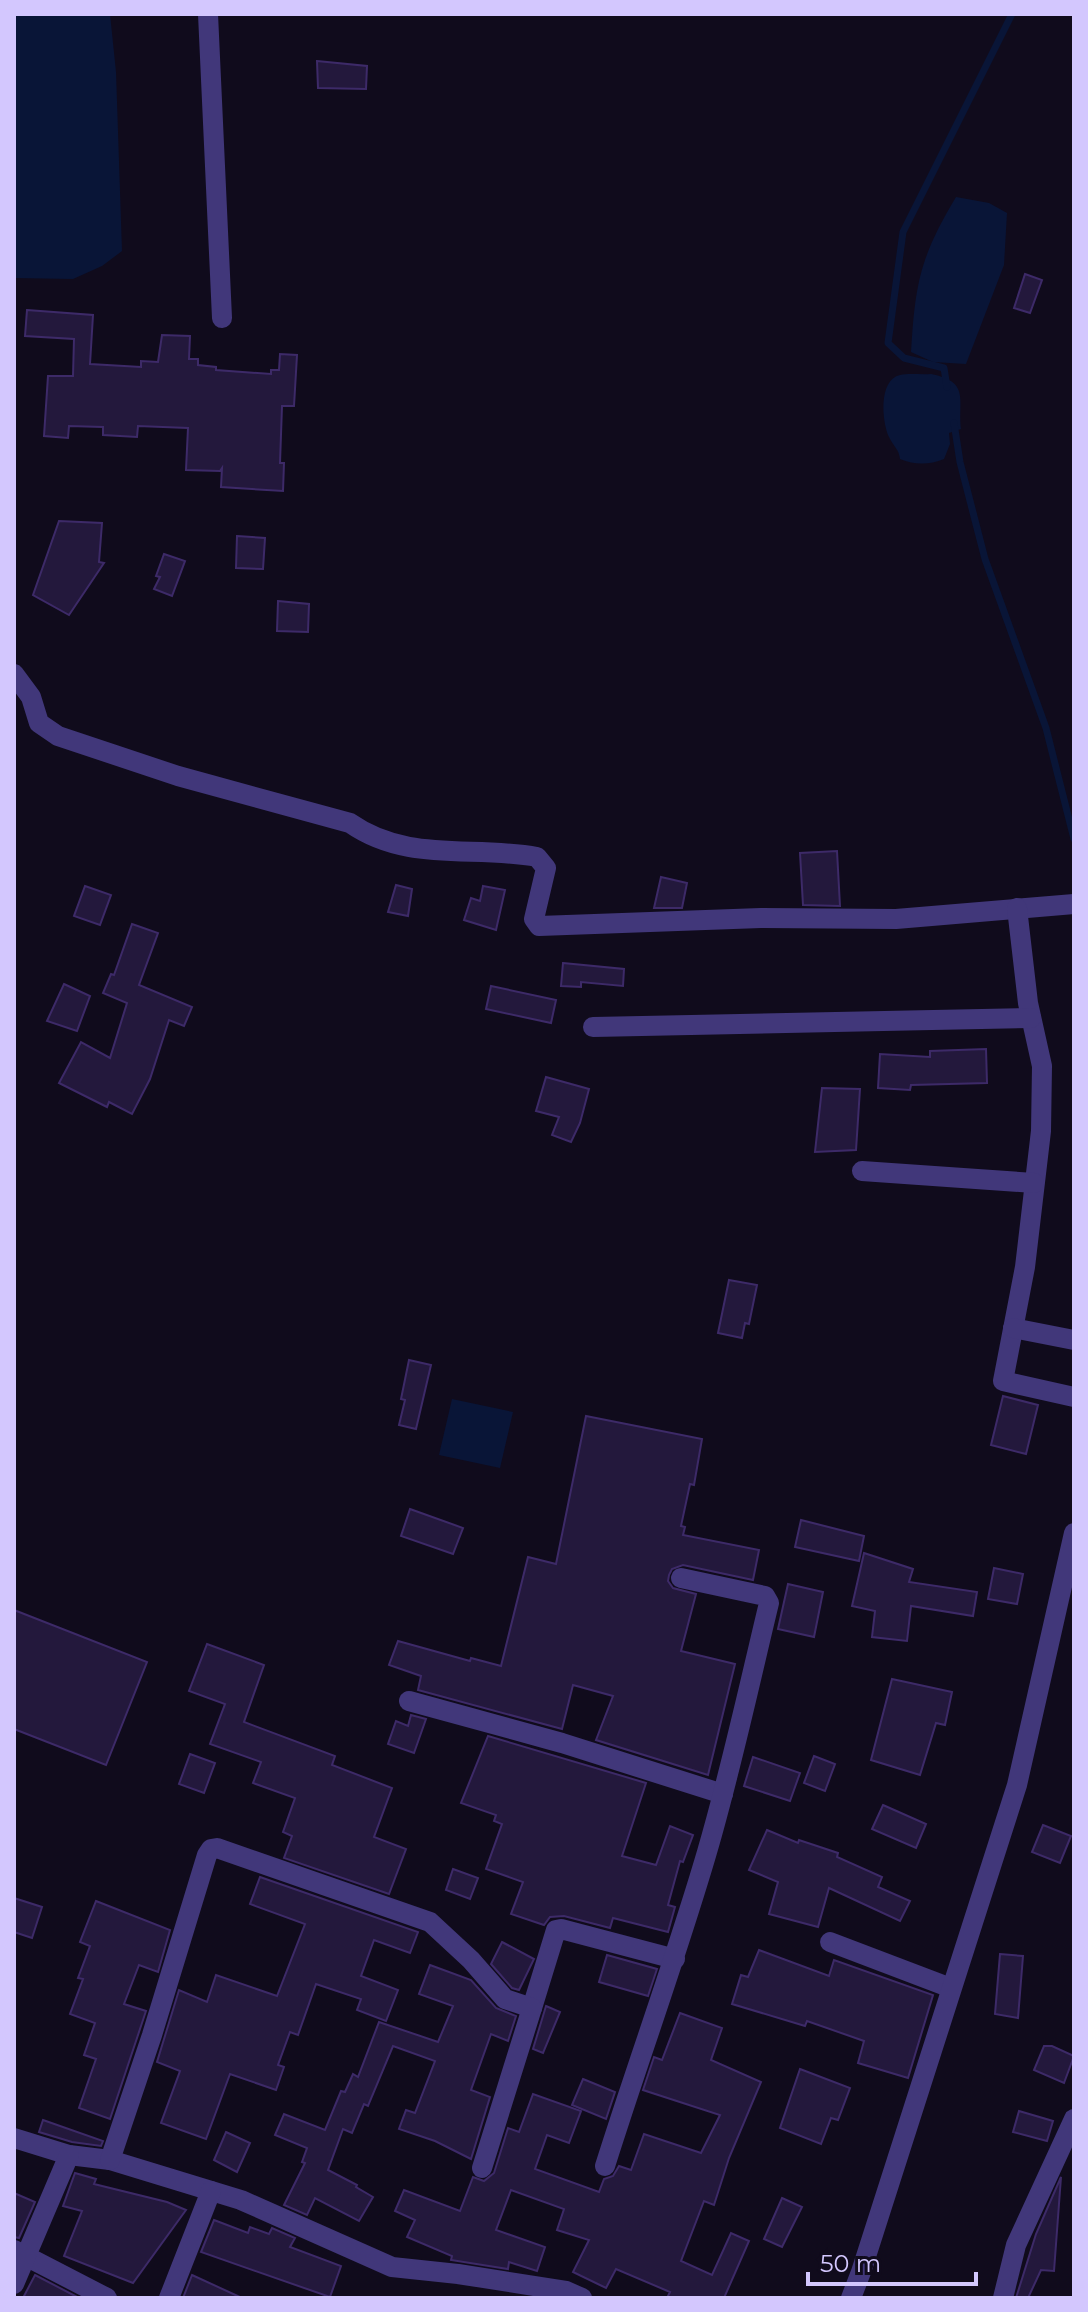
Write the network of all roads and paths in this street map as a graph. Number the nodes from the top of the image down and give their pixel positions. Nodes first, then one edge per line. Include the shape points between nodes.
1 (208, 14) edge
2 (222, 318) dead end
3 (14, 674) edge
4 (1074, 904) edge
5 (1017, 908) junction
6 (1031, 1018) junction
7 (593, 1027) dead end
8 (862, 1171) dead end
9 (1034, 1183) junction
10 (1013, 1328) junction
11 (1074, 1340) edge
12 (1074, 1397) edge
13 (1074, 1533) edge
14 (681, 1578) dead end
15 (1068, 1580) edge
16 (409, 1701) dead end
17 (723, 1794) junction
18 (830, 1942) dead end
19 (675, 1959) junction
20 (951, 1988) junction
21 (532, 2008) junction
22 (1074, 2119) edge
23 (14, 2138) edge
24 (69, 2155) junction
25 (110, 2160) junction
26 (605, 2166) dead end
27 (482, 2168) dead end
28 (211, 2191) junction
29 (20, 2253) edge
30 (14, 2284) edge
31 (107, 2298) edge
32 (169, 2298) edge
33 (582, 2298) edge
34 (851, 2298) edge
35 (1003, 2298) edge

1 - 2 street
3 - 5 street via 31,697 39,723 58,736 178,776 350,823 390,844 537,857 546,868 534,919 539,926 896,919
4 - 5 street
5 - 6 street
6 - 7 street
6 - 9 street via 1042,1066
8 - 9 street
9 - 10 street
10 - 11 street
10 - 12 street via 1003,1381
13 - 15 street
14 - 17 street via 765,1596 769,1603
15 - 20 street via 1017,1785
16 - 17 street
17 - 19 street
18 - 20 street
19 - 21 street via 556,1930
19 - 26 street
20 - 34 street
21 - 25 street via 505,1999 430,1922 211,1849
21 - 27 street
22 - 35 street via 1016,2245
23 - 24 street
24 - 25 street
24 - 29 street
25 - 28 street
28 - 32 street
28 - 33 street via 392,2267 550,2288
29 - 30 street
29 - 31 street

